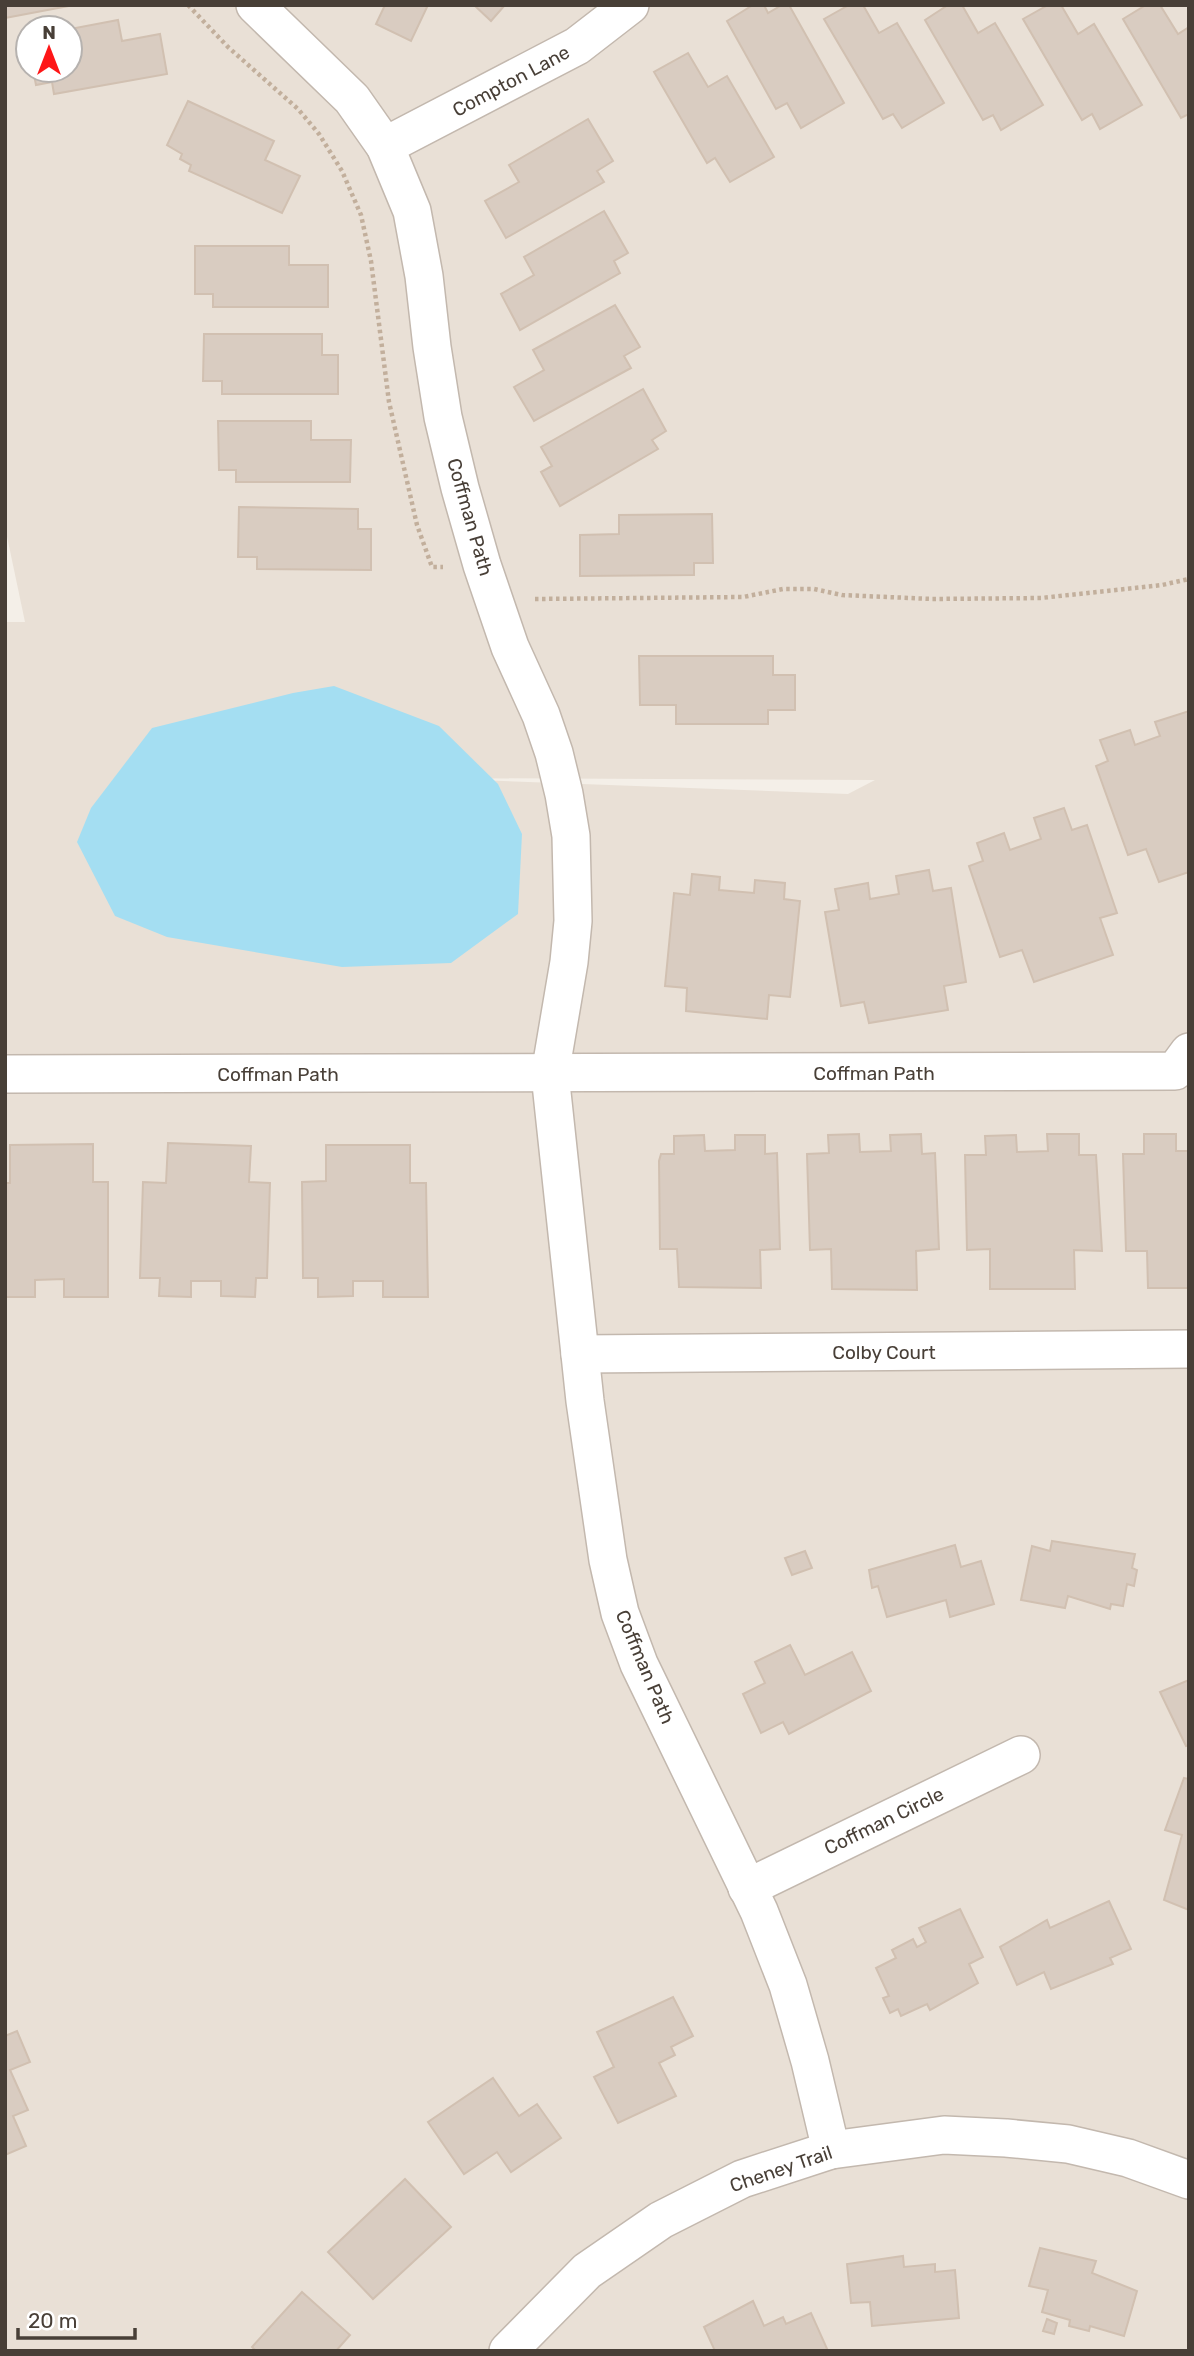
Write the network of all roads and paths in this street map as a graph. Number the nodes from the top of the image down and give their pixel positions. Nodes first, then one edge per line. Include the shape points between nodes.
1 (188, 5) edge
2 (255, 5) edge
3 (631, 5) edge
4 (386, 146) junction
5 (482, 565) junction
6 (1189, 579) edge
7 (494, 600) junction
8 (1189, 1052) edge
9 (5, 1074) edge
10 (550, 1074) junction
11 (1189, 1349) edge
12 (580, 1354) junction
13 (1021, 1755) dead end
14 (747, 1888) junction
15 (831, 2150) junction
16 (1189, 2180) edge
17 (508, 2351) edge

1 - 5 path via 298,109 342,171 361,215 372,261 389,402 417,525 432,567
2 - 4 street, Coffman Path via 352,99
3 - 4 street, Compton Lane via 577,46
4 - 5 street, Coffman Path via 412,211 443,417
5 - 7 street, Coffman Path
6 - 7 path via 1041,598 932,599 783,589 743,597
7 - 10 street, Coffman Path via 554,753 571,836 573,921
8 - 10 street, Coffman Path via 1175,1071
9 - 10 street, Coffman Path
10 - 12 street, Coffman Path
11 - 12 street, Colby Court
12 - 14 street, Coffman Path via 608,1560 620,1613 639,1664
13 - 14 street, Coffman Circle
14 - 15 street, Coffman Path via 788,1984
15 - 16 street, Cheney Trail via 944,2135 1006,2138 1068,2144 1128,2158
15 - 17 street, Cheney Trail via 742,2179 661,2220 587,2271

